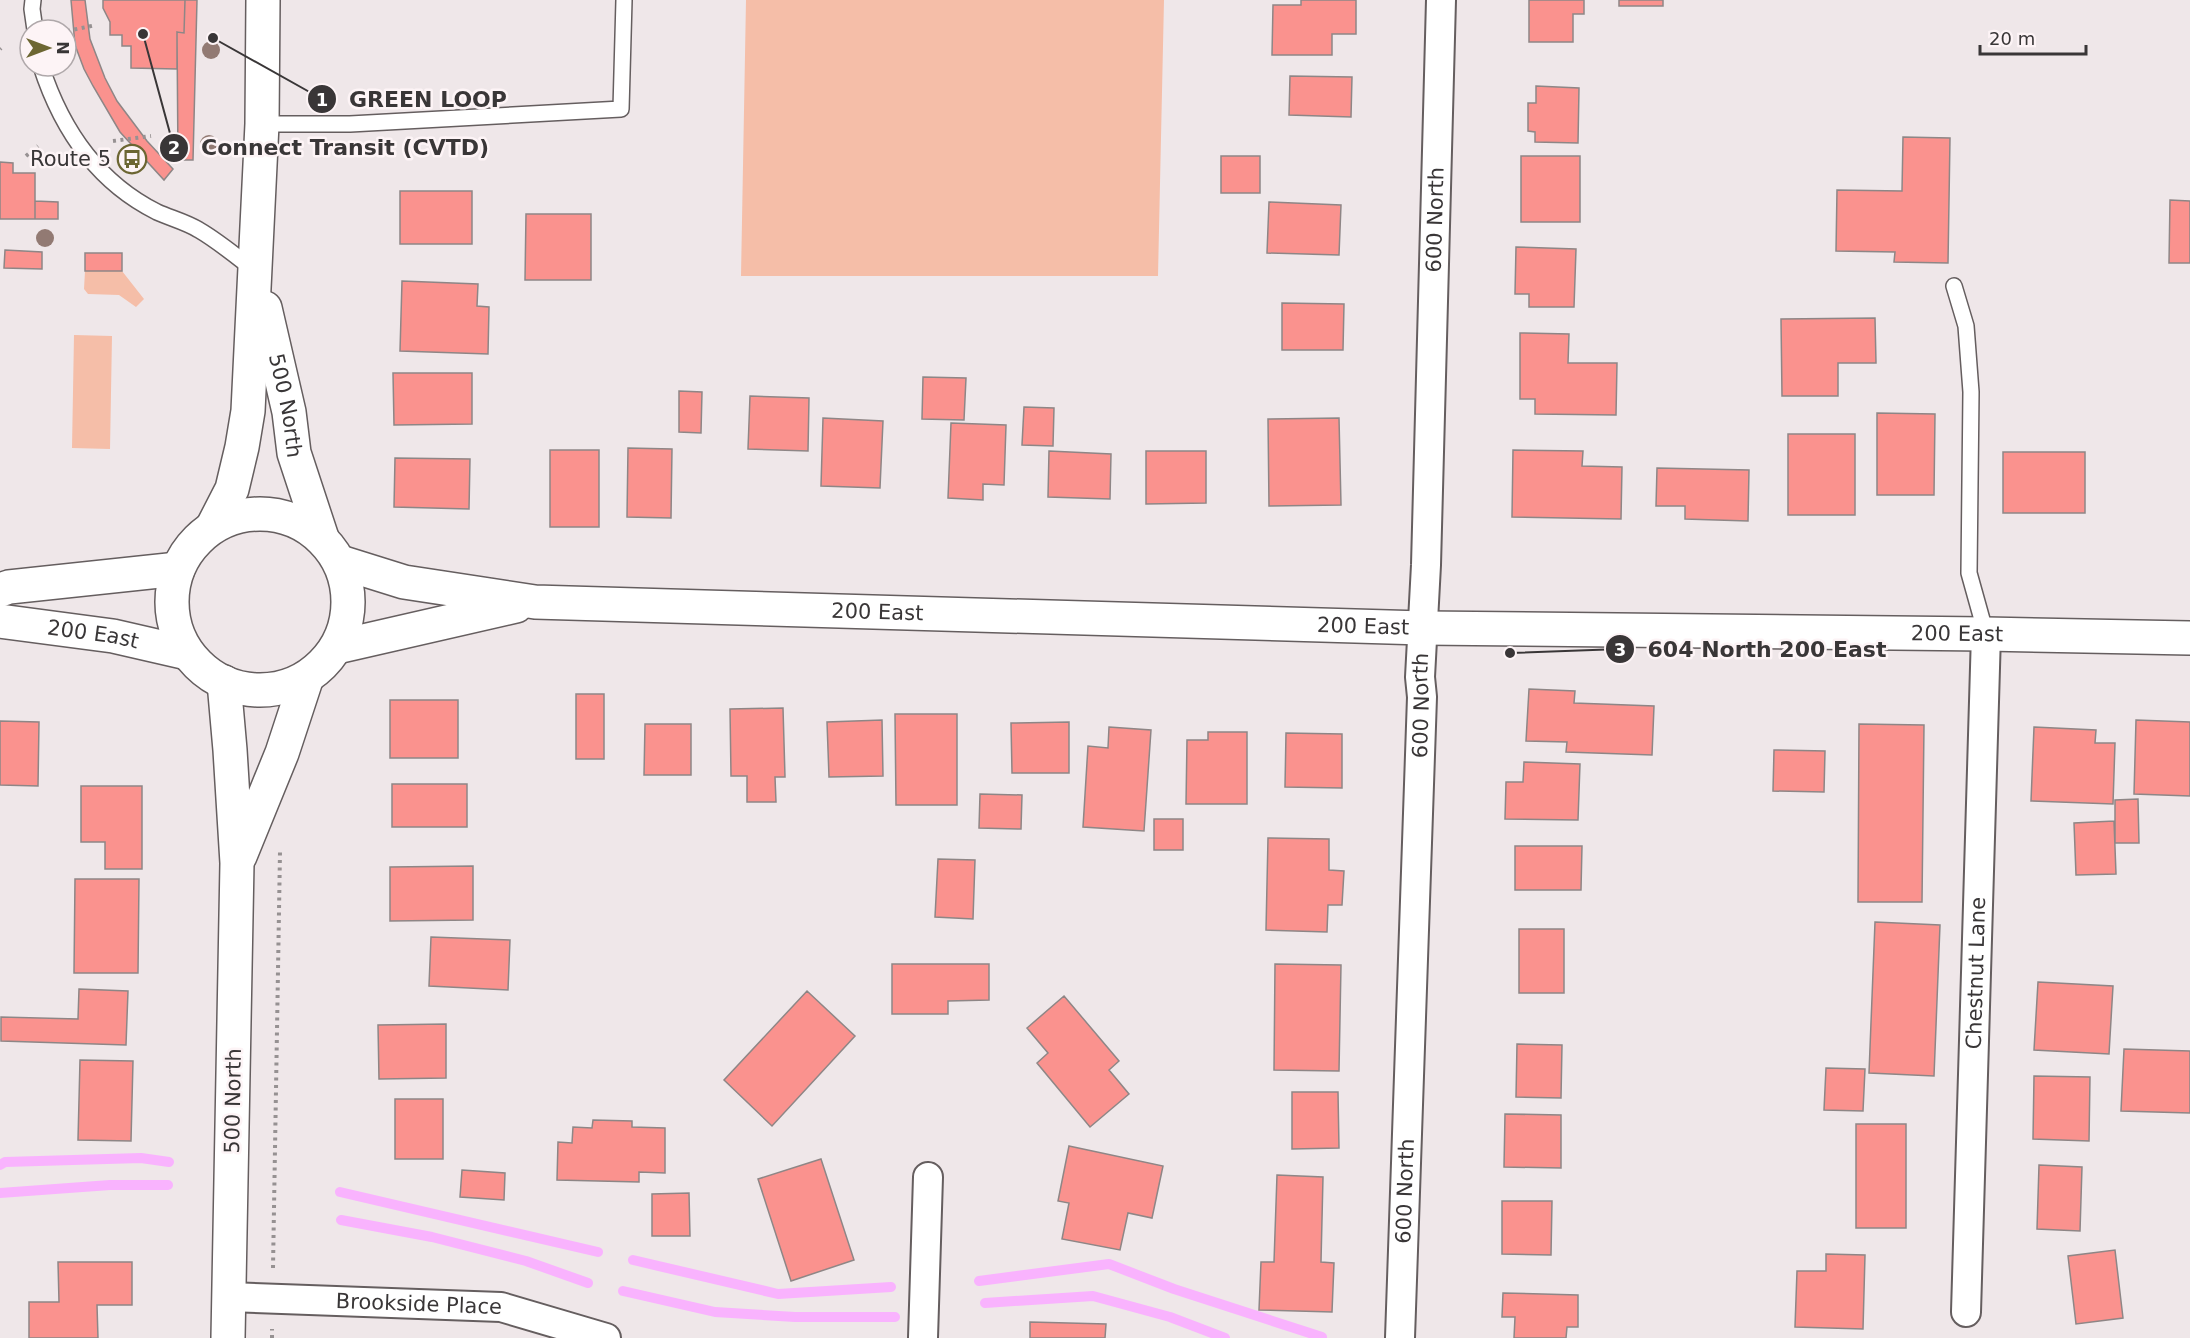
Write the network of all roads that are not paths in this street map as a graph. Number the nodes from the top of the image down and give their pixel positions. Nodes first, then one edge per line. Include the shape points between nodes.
1 (33, 0) edge
2 (263, 0) edge
3 (624, 0) edge
4 (1441, 0) edge
5 (33, 18) edge
6 (45, 78) edge
7 (262, 124) junction
8 (256, 271) junction
9 (1954, 286) dead end
10 (213, 526) junction
11 (331, 550) junction
12 (178, 569) junction
13 (0, 590) edge
14 (535, 602) junction
15 (0, 621) edge
16 (1423, 628) junction
17 (1986, 634) junction
18 (2190, 638) edge
19 (337, 647) junction
20 (187, 652) junction
21 (306, 680) junction
22 (224, 682) junction
23 (237, 863) junction
24 (928, 1177) dead end
25 (229, 1297) junction
26 (1966, 1312) dead end
27 (228, 1338) edge
28 (606, 1338) edge
29 (923, 1338) edge
30 (1400, 1338) edge

1 - 5 lane
2 - 7 main road, 500 North
3 - 7 lane via 621,109 350,124
4 - 16 street, 600 North
6 - 8 lane via 65,124 106,178 156,212 197,229
7 - 8 main road, 500 North
8 - 10 main road, 500 North via 248,411 242,447 232,489
8 - 11 main road, 500 North via 289,412 294,453
9 - 17 lane via 1966,326 1971,392 1969,573
10 - 11 main road via 242,514 271,513 298,521
10 - 12 main road via 193,544
11 - 14 main road, 200 East via 404,582
11 - 19 main road via 349,590 348,619
12 - 13 main road
12 - 20 main road via 171,597 175,626
14 - 16 main road, 200 East
14 - 19 main road, 200 East
15 - 20 main road, 200 East via 113,636
16 - 17 main road, 200 East
16 - 30 street, 600 North
17 - 18 main road, 200 East
17 - 26 street, Chestnut Lane
19 - 21 main road
20 - 22 main road via 208,674
21 - 22 main road via 264,691
21 - 23 main road, 500 North via 282,753
22 - 23 main road, 500 North
23 - 25 main road, 500 North
24 - 29 street
25 - 27 main road, 500 North
25 - 28 street, Brookside Place via 501,1307

